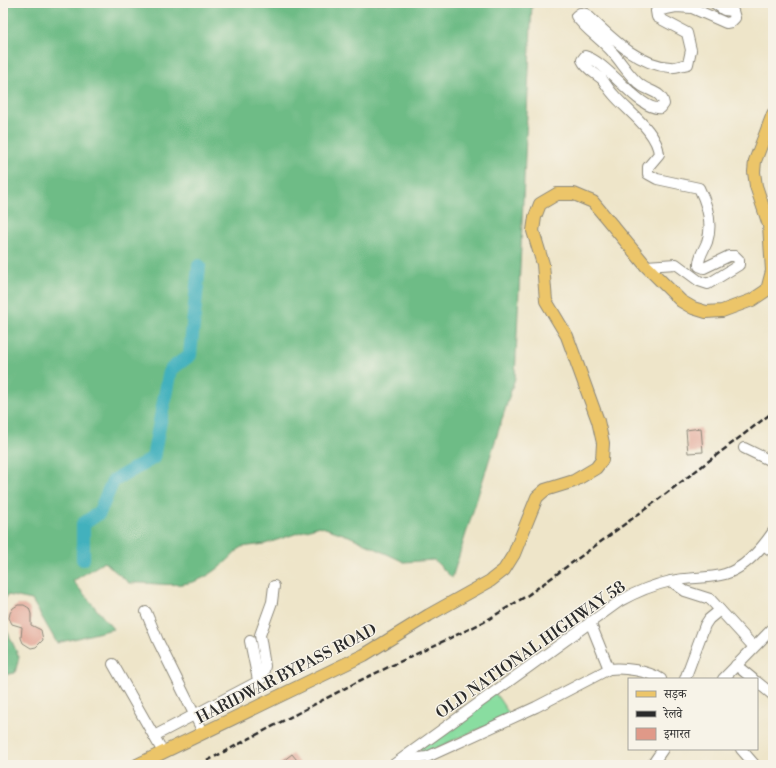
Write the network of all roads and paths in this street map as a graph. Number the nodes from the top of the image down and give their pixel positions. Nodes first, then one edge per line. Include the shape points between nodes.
1 (714, 3) edge
2 (773, 114) edge
3 (646, 266) junction
4 (744, 448) dead end
5 (773, 462) edge
6 (773, 532) edge
7 (764, 545) junction
8 (773, 552) edge
9 (671, 581) junction
10 (274, 586) dead end
11 (720, 610) junction
12 (146, 612) dead end
13 (590, 622) junction
14 (773, 628) edge
15 (250, 641) dead end
16 (753, 646) junction
17 (113, 664) dead end
18 (736, 665) junction
19 (609, 669) junction
20 (659, 678) edge
21 (685, 678) edge
22 (724, 678) edge
23 (753, 678) edge
24 (258, 682) junction
25 (758, 683) edge
26 (773, 695) edge
27 (195, 715) junction
28 (203, 732) junction
29 (154, 736) junction
30 (662, 750) edge
31 (742, 750) edge
32 (163, 752) junction
33 (406, 761) edge
34 (754, 764) dead end
35 (137, 765) edge
36 (394, 765) edge
37 (652, 765) edge

1 - 3 street via 724,10 733,11 735,18 726,23 692,8 676,7 656,11 657,17 687,33 691,50 688,64 670,67 645,61 618,43 586,14 580,13 576,16 613,52 636,81 659,94 663,100 661,108 649,106 593,58 586,56 582,60 653,137 659,154 648,167 648,174 657,179 699,188 709,218 707,240 699,261 700,266 704,268 729,256 735,256 739,260 739,265 708,284 699,281 676,264
2 - 3 main road, HARIDWAR BYPASS ROAD via 755,161 754,172 769,225 772,271 767,290 752,300 722,311 706,312 681,301
3 - 28 main road, HARIDWAR BYPASS ROAD via 593,202 574,194 557,194 540,204 533,231 542,264 546,301 567,336 598,421 603,443 602,460 596,468 585,475 545,490 537,497 514,554 504,570 490,581 428,615 364,655
4 - 5 street
6 - 7 street, OLD NATIONAL HIGHWAY 58
7 - 8 street
7 - 9 street, OLD NATIONAL HIGHWAY 58 via 726,574
9 - 11 street via 685,591 706,597
9 - 13 street, OLD NATIONAL HIGHWAY 58 via 640,590
10 - 24 street via 272,602 260,635 265,666 262,678
11 - 16 street
11 - 21 street via 709,619
12 - 27 street
13 - 19 street
13 - 33 street, OLD NATIONAL HIGHWAY 58
14 - 16 street
15 - 24 street
16 - 18 street
17 - 29 street
18 - 22 street
18 - 23 street
19 - 20 street via 650,674
19 - 33 street via 536,707 427,757
24 - 27 street
25 - 26 street
27 - 28 street
27 - 29 street
28 - 32 main road, HARIDWAR BYPASS ROAD
29 - 32 street
30 - 37 street
31 - 34 street
32 - 35 main road, HARIDWAR BYPASS ROAD
33 - 36 street, OLD NATIONAL HIGHWAY 58

